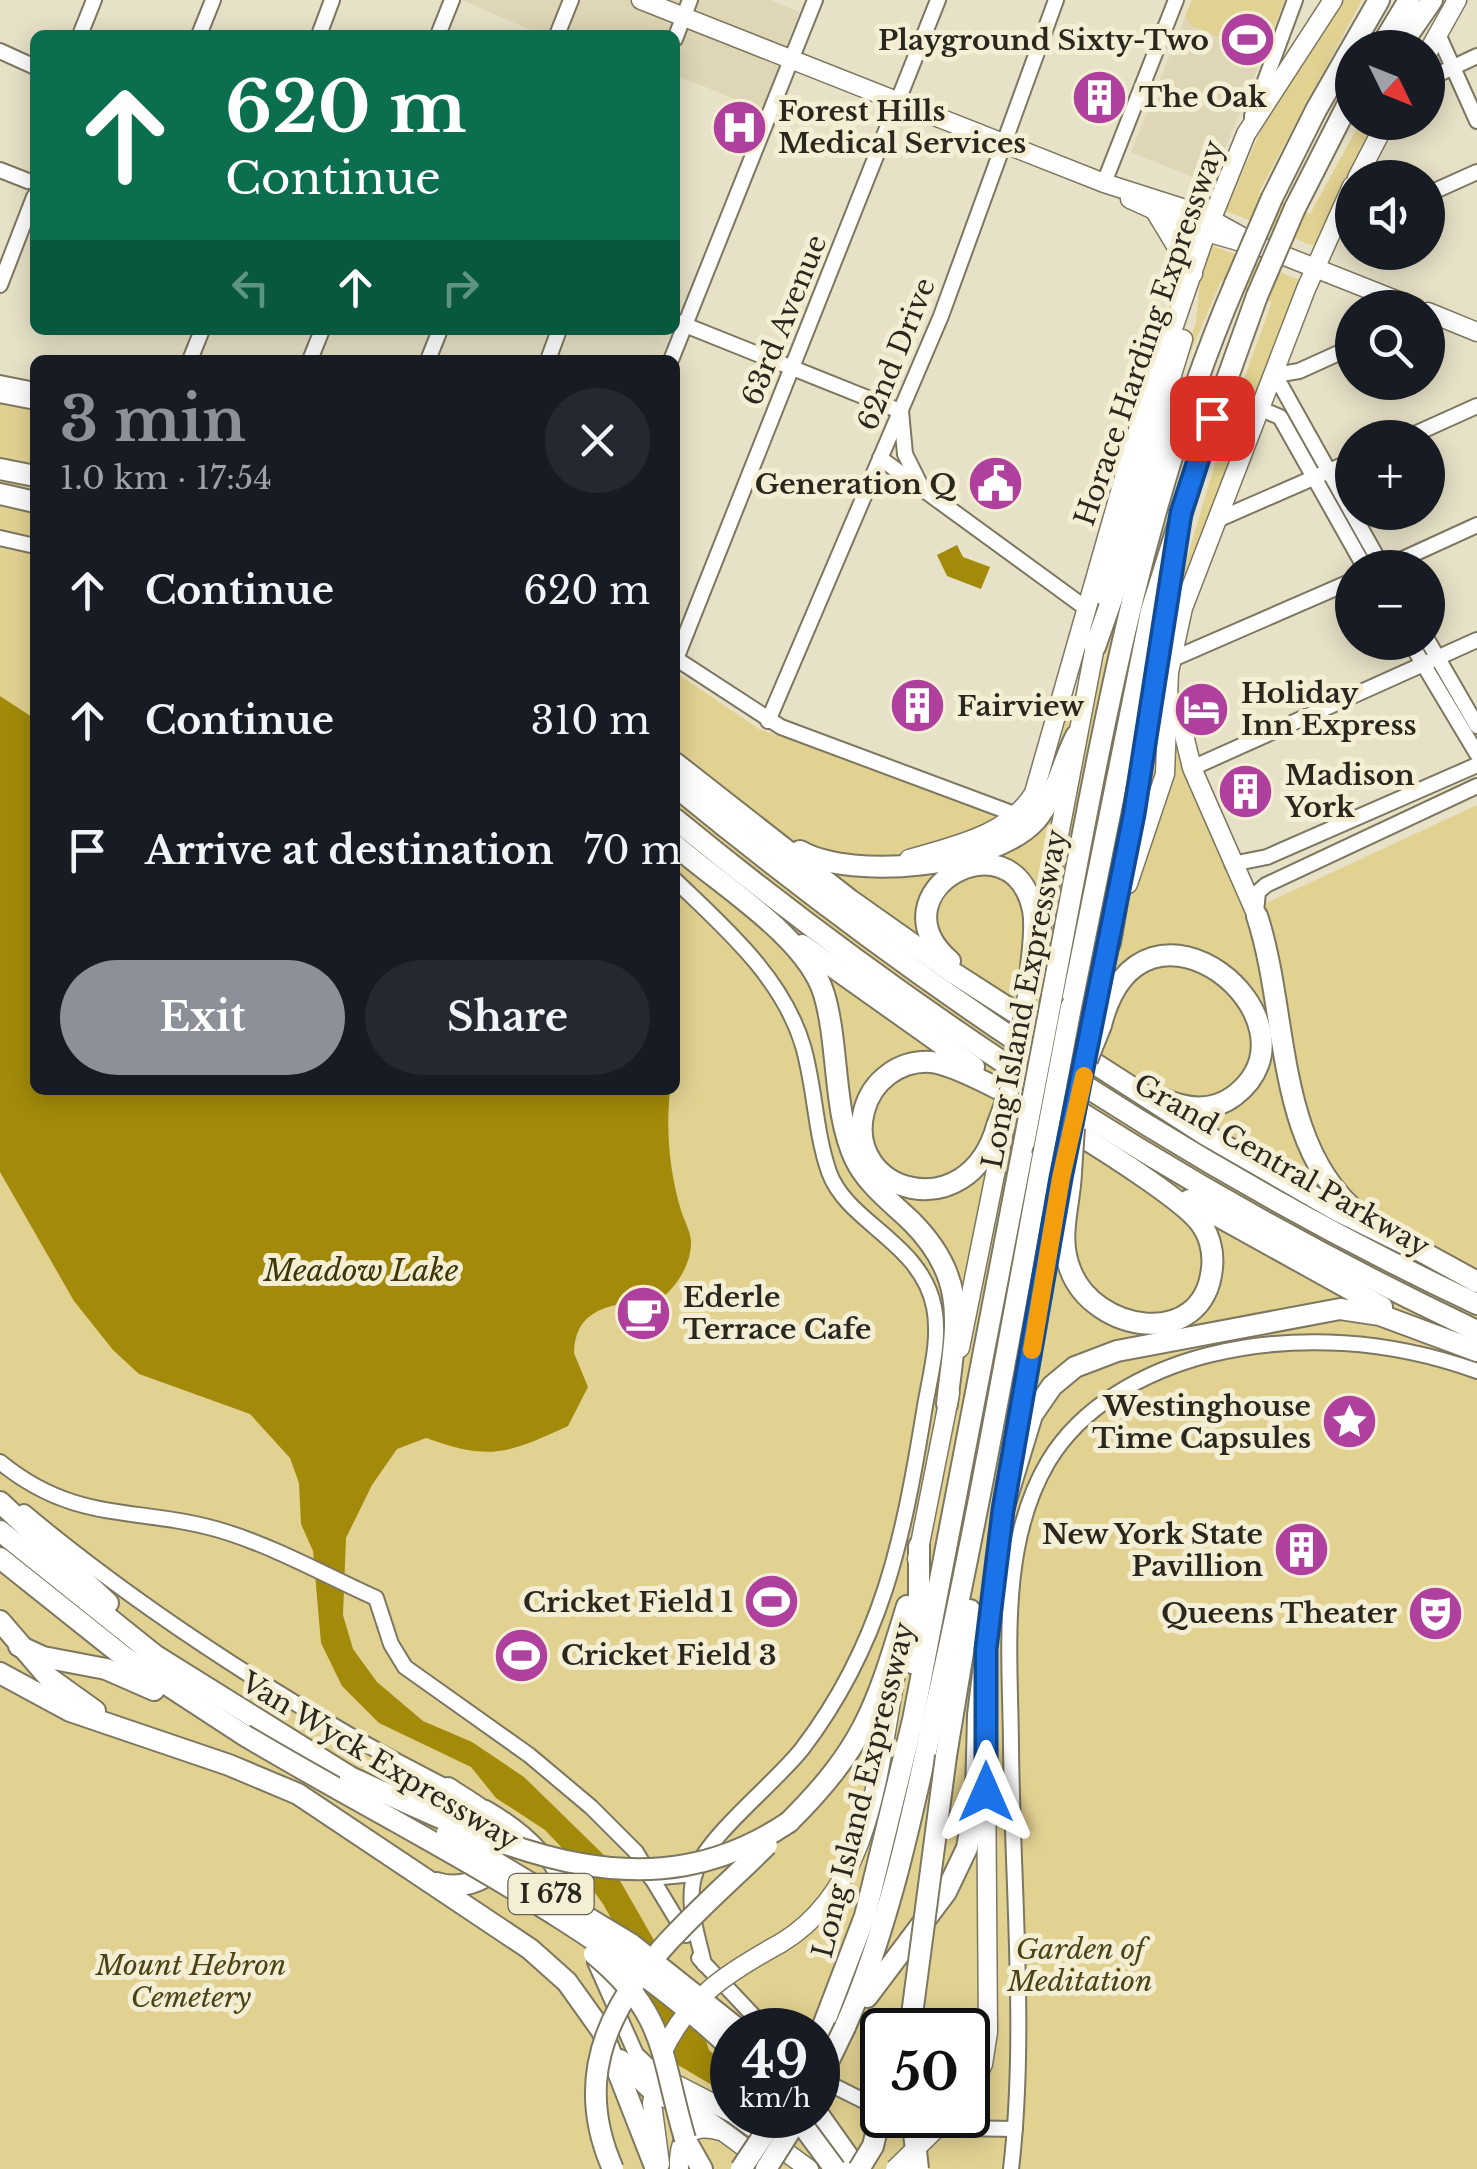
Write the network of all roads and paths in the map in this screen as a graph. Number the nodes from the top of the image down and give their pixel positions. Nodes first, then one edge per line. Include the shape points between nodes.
1 (94, 0) edge
2 (213, 0) edge
3 (332, 0) edge
4 (452, 0) edge
5 (571, 0) edge
6 (641, 0) edge
7 (815, 0) edge
8 (938, 0) edge
9 (1176, 0) edge
10 (1296, 0) edge
11 (1333, 0) edge
12 (1380, 0) edge
13 (1409, 0) edge
14 (1432, 0) edge
15 (1457, 0) edge
16 (1053, 2) edge
17 (687, 8) edge
18 (82, 30) edge
19 (201, 30) edge
20 (320, 30) edge
21 (440, 30) edge
22 (559, 30) edge
23 (1391, 30) edge
24 (1412, 30) edge
25 (1440, 30) edge
26 (1445, 50) edge
27 (0, 52) edge
28 (1477, 56) edge
29 (791, 59) junction
30 (30, 64) edge
31 (1453, 68) junction
32 (1445, 72) edge
33 (898, 102) junction
34 (1477, 121) edge
35 (1335, 128) edge
36 (1246, 134) junction
37 (1335, 134) edge
38 (1001, 143) junction
39 (1323, 150) junction
40 (0, 170) edge
41 (1477, 172) edge
42 (30, 178) edge
43 (1104, 183) junction
44 (1445, 186) edge
45 (30, 210) edge
46 (1154, 210) junction
47 (1335, 225) edge
48 (1209, 226) junction
49 (1316, 268) junction
50 (1193, 274) junction
51 (0, 286) edge
52 (1371, 290) edge
53 (1222, 314) junction
54 (1445, 319) edge
55 (680, 323) edge
56 (1477, 332) edge
57 (1335, 355) edge
58 (792, 367) junction
59 (1275, 375) junction
60 (0, 383) edge
61 (30, 389) edge
62 (0, 395) edge
63 (30, 401) edge
64 (1477, 406) edge
65 (1261, 409) junction
66 (900, 410) junction
67 (1288, 415) junction
68 (1445, 420) edge
69 (880, 458) junction
70 (0, 469) edge
71 (1335, 469) edge
72 (30, 475) edge
73 (1321, 475) junction
74 (920, 484) junction
75 (0, 494) edge
76 (30, 501) edge
77 (1181, 513) junction
78 (1217, 520) junction
79 (1477, 525) edge
80 (0, 538) edge
81 (30, 545) edge
82 (1356, 550) edge
83 (1371, 550) edge
84 (1422, 550) edge
85 (1335, 588) edge
86 (1088, 610) junction
87 (1477, 640) edge
88 (1094, 647) junction
89 (680, 649) edge
90 (1175, 649) junction
91 (1430, 661) junction
92 (680, 662) edge
93 (768, 721) junction
94 (1477, 726) edge
95 (1076, 736) junction
96 (1477, 754) edge
97 (1477, 764) edge
98 (680, 767) edge
99 (1192, 768) junction
100 (1447, 775) junction
101 (1477, 786) edge
102 (680, 790) edge
103 (1458, 796) junction
104 (729, 804) junction
105 (1017, 815) junction
106 (680, 823) edge
107 (680, 849) edge
108 (1254, 858) junction
109 (1232, 864) junction
110 (865, 869) junction
111 (680, 885) edge
112 (1266, 885) junction
113 (1257, 916) junction
114 (763, 919) junction
115 (1110, 943) junction
116 (1030, 980) junction
117 (1012, 1008) junction
118 (1097, 1022) junction
119 (1084, 1057) junction
120 (1008, 1096) joint
121 (1028, 1107) junction
122 (1000, 1128) junction
123 (1074, 1128) joint
124 (1067, 1170) junction
125 (1146, 1180) junction
126 (1416, 1249) junction
127 (1477, 1282) edge
128 (1477, 1304) edge
129 (1477, 1331) edge
130 (1442, 1336) junction
131 (1477, 1351) edge
132 (1477, 1371) edge
133 (1001, 1380) junction
134 (947, 1404) junction
135 (0, 1462) edge
136 (0, 1492) edge
137 (0, 1502) edge
138 (1003, 1510) junction
139 (0, 1531) edge
140 (919, 1546) junction
141 (0, 1558) edge
142 (907, 1606) junction
143 (0, 1622) edge
144 (19, 1646) junction
145 (986, 1649) junction
146 (0, 1673) edge
147 (249, 1727) junction
148 (146, 1736) junction
149 (350, 1776) junction
150 (448, 1788) junction
151 (937, 1807) junction
152 (789, 1822) junction
153 (886, 1833) junction
154 (409, 1867) junction
155 (695, 1874) junction
156 (652, 1878) junction
157 (526, 1900) junction
158 (704, 1964) junction
159 (711, 2008) edge
160 (746, 2008) edge
161 (840, 2008) edge
162 (900, 2008) edge
163 (913, 2008) edge
164 (989, 2008) edge
165 (840, 2014) edge
166 (840, 2017) edge
167 (710, 2031) edge
168 (607, 2042) junction
169 (656, 2083) junction
170 (710, 2104) edge
171 (710, 2121) edge
172 (710, 2129) edge
173 (990, 2129) edge
174 (1015, 2130) junction
175 (734, 2138) edge
176 (762, 2138) edge
177 (766, 2138) edge
178 (784, 2138) edge
179 (813, 2138) edge
180 (835, 2138) edge
181 (875, 2138) edge
182 (915, 2138) edge
183 (927, 2138) edge
184 (613, 2169) edge
185 (658, 2169) edge
186 (679, 2169) edge
187 (702, 2169) edge
188 (741, 2169) edge
189 (766, 2169) edge
190 (774, 2169) edge
191 (808, 2169) edge
192 (835, 2169) edge
193 (858, 2169) edge
194 (895, 2169) edge
195 (918, 2169) edge
196 (1011, 2169) edge

1 - 18 street
2 - 19 street
3 - 20 street
4 - 21 street
5 - 22 street
6 - 17 main road
7 - 29 street
8 - 33 street, 63rd Avenue
9 - 43 street
10 - 36 street
11 - 36 main road, Horace Harding Expressway
12 - 53 highway, Long Island Expressway, bridge via 1324,94
13 - 23 highway
14 - 24 highway
15 - 25 main road
16 - 38 street, 62nd Drive
17 - 29 main road
26 - 31 street
27 - 30 street
28 - 31 street
29 - 33 main road
29 - 55 street
31 - 32 street
31 - 34 street
33 - 38 main road
33 - 58 street, 63rd Avenue
35 - 39 highway, Long Island Expressway
36 - 48 main road, Horace Harding Expressway
37 - 39 highway
38 - 43 main road
38 - 66 street, 62nd Drive via 941,316
39 - 77 highway, Long Island Expressway, bridge via 1257,296
40 - 42 street
41 - 44 street
43 - 46 main road
43 - 48 main road
45 - 51 street
46 - 48 main road
46 - 50 main road
47 - 49 main road
48 - 49 main road
48 - 50 main road, Horace Harding Expressway
49 - 52 main road
49 - 59 main road
50 - 86 main road, Horace Harding Expressway via 1136,436
50 - 88 main road via 1187,327 1114,559
53 - 88 highway via 1172,421
53 - 153 highway, Long Island Expressway, bridge via 1135,592 938,1602
54 - 56 main road
55 - 58 street
57 - 59 street
58 - 66 street
58 - 89 street, 63rd Avenue
59 - 65 main road
59 - 67 street
60 - 61 street
62 - 63 street
64 - 68 street
65 - 67 street
65 - 78 main road
66 - 69 street, 62nd Drive
66 - 74 street via 906,454
67 - 73 street
69 - 74 street
69 - 93 street, 62nd Drive
70 - 72 highway
71 - 73 street
73 - 78 street
73 - 82 street
73 - 83 street
74 - 86 street
75 - 76 highway
77 - 115 highway
77 - 133 highway, Long Island Expressway, bridge via 1128,711
78 - 90 main road
79 - 84 street
80 - 81 street
85 - 90 street
86 - 105 main road, Horace Harding Expressway via 1040,775
87 - 91 street
88 - 95 main road
90 - 99 main road via 1177,707
90 - 115 main road via 1165,774
91 - 94 street
91 - 96 street
91 - 99 street
92 - 93 street
93 - 105 street
95 - 110 highway via 1048,802 1014,838 976,852
95 - 116 main road
97 - 100 street
98 - 104 highway
99 - 109 main road
100 - 103 street
100 - 108 street
101 - 103 street
102 - 128 highway, Grand Central Parkway via 843,920 1012,1037 1256,1188
103 - 112 street
104 - 110 highway via 813,858
104 - 117 highway via 850,900
105 - 110 main road via 964,842
106 - 129 highway, Grand Central Parkway via 844,952 1029,1078 1263,1220
107 - 114 highway
108 - 109 street
108 - 112 street
109 - 113 main road
111 - 155 street via 745,950 786,1006 802,1043 832,1179 913,1261 935,1312 902,1529 876,1624 822,1721 776,1781 708,1849
112 - 113 street via 1256,898
113 - 126 highway via 1314,1159 1352,1208
114 - 121 highway
114 - 134 highway via 822,986 857,1162 932,1243 949,1272 957,1319
115 - 118 main road
116 - 117 highway via 1034,912 1019,881 980,864 945,878 928,908 932,940
116 - 120 main road, bridge
117 - 119 highway
118 - 119 highway, bridge
118 - 119 highway via 1133,970 1157,957 1192,957 1224,974 1244,995 1260,1032 1258,1061 1229,1100 1194,1108
119 - 123 main road, bridge
119 - 126 highway via 1248,1160
120 - 122 highway, bridge
121 - 122 highway via 958,1069 918,1062 881,1080 862,1125 878,1168 904,1186 929,1190 954,1184 975,1168
121 - 125 highway
122 - 134 main road
123 - 124 highway, bridge
124 - 125 highway via 1063,1240 1075,1282 1104,1312 1146,1326 1173,1320 1197,1304 1212,1261 1197,1218
124 - 138 main road
125 - 130 highway
126 - 127 highway
130 - 131 highway
130 - 138 highway via 1380,1314 1340,1309 1092,1358 1059,1378 1038,1405
132 - 174 street via 1360,1344 1285,1344 1212,1354 1106,1401 1050,1460 1022,1530 1010,1618
133 - 151 highway, bridge via 998,1454
133 - 165 highway, Long Island Expressway via 907,1835 880,1935
134 - 140 main road
135 - 156 street via 38,1489 82,1507 227,1532 381,1604 391,1644 413,1675 592,1807
136 - 150 street via 195,1638
137 - 147 highway
138 - 145 main road
139 - 147 highway, Van Wyck Expressway / I 678
140 - 142 main road
140 - 153 highway via 918,1628
141 - 147 highway, Van Wyck Expressway / I 678 via 123,1656
142 - 152 highway via 867,1724 835,1774
142 - 169 main road, bridge via 852,1865 825,1908 710,1986 684,2014 663,2052
143 - 144 highway
144 - 147 highway via 118,1674
144 - 148 highway via 78,1700
145 - 164 main road
145 - 166 highway via 975,1810 963,1859 946,1892
146 - 148 highway via 56,1704
147 - 149 highway, Van Wyck Expressway / I 678
147 - 157 highway, Van Wyck Expressway / I 678, bridge
148 - 154 highway via 283,1786
149 - 152 highway, bridge via 507,1846 603,1866 716,1861
149 - 159 highway, Van Wyck Expressway / I 678, bridge via 631,1944
150 - 154 highway via 498,1829 503,1842 497,1864 478,1882 454,1888
150 - 169 street via 514,1825 547,1854 636,2054
151 - 162 highway, bridge
151 - 163 highway, bridge
152 - 184 highway, bridge via 652,1959 619,2003 603,2043 597,2085 599,2123
153 - 161 highway, Long Island Expressway
154 - 168 highway via 551,1966
155 - 156 street
155 - 158 street via 691,1908
156 - 158 street
157 - 167 highway, Van Wyck Expressway / I 678, bridge via 640,1972
157 - 187 highway, bridge via 604,1962 641,2002 663,2044 685,2138
158 - 160 street
168 - 169 highway via 630,2074
168 - 185 highway
169 - 170 main road
169 - 171 main road
169 - 185 main road
172 - 186 main road via 684,2135
173 - 174 street
174 - 196 street
175 - 190 main road
176 - 188 highway, bridge
177 - 191 main road
178 - 189 highway, bridge
179 - 192 highway, bridge
180 - 193 highway
181 - 193 highway, bridge
182 - 195 highway, bridge
183 - 194 main road, bridge

